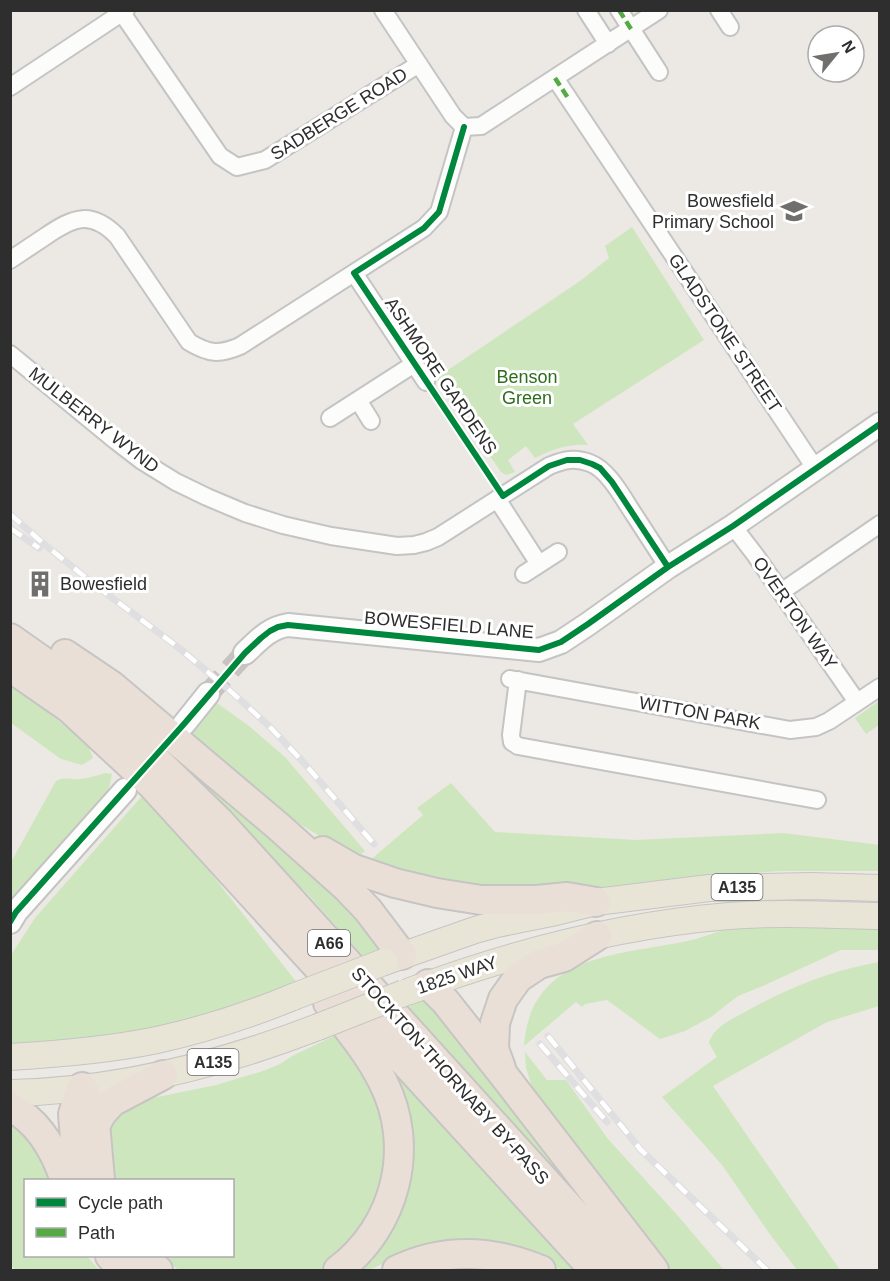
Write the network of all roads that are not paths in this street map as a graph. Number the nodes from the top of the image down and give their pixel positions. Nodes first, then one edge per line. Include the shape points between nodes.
1 (383, 10) edge
2 (586, 10) edge
3 (619, 10) edge
4 (659, 10) edge
5 (719, 10) edge
6 (122, 12) edge
7 (730, 27) dead end
8 (631, 29) junction
9 (608, 44) junction
10 (419, 64) junction
11 (659, 72) dead end
12 (555, 78) junction
13 (10, 87) edge
14 (465, 128) junction
15 (10, 260) edge
16 (354, 273) junction
17 (10, 354) edge
18 (414, 363) junction
19 (426, 382) dead end
20 (358, 400) junction
21 (330, 417) dead end
22 (371, 420) dead end
23 (879, 424) edge
24 (815, 468) junction
25 (497, 499) junction
26 (879, 524) edge
27 (732, 526) junction
28 (558, 552) dead end
29 (539, 564) junction
30 (668, 567) junction
31 (524, 574) dead end
32 (780, 592) junction
33 (10, 618) edge
34 (10, 638) edge
35 (246, 653) tunnel mouth
36 (10, 667) edge
37 (879, 687) edge
38 (208, 694) tunnel mouth
39 (857, 702) junction
40 (184, 724) dead end
41 (125, 790) dead end
42 (817, 800) dead end
43 (279, 827) junction
44 (240, 883) junction
45 (879, 888) edge
46 (596, 902) junction
47 (879, 916) edge
48 (10, 922) edge
49 (597, 936) junction
50 (393, 958) junction
51 (416, 989) junction
52 (80, 1052) junction
53 (10, 1057) edge
54 (502, 1073) junction
55 (163, 1075) junction
56 (82, 1088) junction
57 (10, 1093) edge
58 (10, 1107) edge
59 (95, 1126) junction
60 (65, 1179) edge
61 (80, 1179) edge
62 (100, 1179) edge
63 (111, 1257) edge
64 (142, 1257) edge
65 (123, 1270) edge
66 (158, 1270) edge
67 (338, 1270) edge
68 (397, 1270) edge
69 (541, 1270) edge
70 (594, 1270) edge
71 (626, 1270) edge
72 (654, 1270) edge

1 - 10 street
2 - 9 street
3 - 8 street
4 - 8 street
5 - 7 street
6 - 10 street, SADBERGE ROAD via 220,156 237,166 265,160
6 - 13 street
8 - 9 street
8 - 11 street
9 - 12 street
10 - 14 street
12 - 14 street via 481,126
12 - 24 street, GLADSTONE STREET
14 - 16 street via 439,212 424,228
15 - 16 street via 71,221 96,221 117,236 189,342 216,353 240,346
16 - 18 street, ASHMORE GARDENS
17 - 25 street, MULBERRY WYND via 116,441 176,482 245,513 284,525 379,544 414,545 438,537
18 - 19 street, ASHMORE GARDENS
18 - 20 street, ASHMORE GARDENS
20 - 21 street, ASHMORE GARDENS
20 - 22 street
23 - 24 street, BOWESFIELD LANE
24 - 27 street, BOWESFIELD LANE
25 - 29 street
25 - 30 street, MULBERRY WYND via 549,465 567,459 592,464 612,482
26 - 32 street
27 - 30 street, BOWESFIELD LANE
27 - 32 street, OVERTON WAY
28 - 29 street
29 - 31 street
30 - 35 street, BOWESFIELD LANE via 561,642 539,650 288,626 270,631
32 - 39 street, OVERTON WAY
33 - 43 highway, A66 via 111,685
34 - 71 highway, STOCKTON-THORNABY BY-PASS / A66 via 84,690 219,822
36 - 44 highway, STOCKTON-THORNABY BY-PASS / A66 via 69,708 152,786
37 - 39 street, WITTON PARK
38 - 40 street
39 - 42 street, WITTON PARK via 816,727 790,730 514,680 511,735 518,746
41 - 48 street
43 - 46 highway via 354,869 437,893 480,900 567,897
43 - 50 highway, A66 via 368,910
44 - 67 highway, A66 via 373,1064 394,1111 399,1163 389,1203 370,1239
44 - 70 highway, STOCKTON-THORNABY BY-PASS / A66
45 - 46 main road, 1825 WAY / A135 via 709,888
46 - 50 main road, 1825 WAY / A135 via 475,930
47 - 49 main road, 1825 WAY / A135 via 730,916
49 - 51 main road, 1825 WAY / A135 via 522,954
49 - 54 highway via 564,957 539,964 518,978 503,999 494,1040
50 - 51 main road
50 - 52 main road, 1825 WAY / A135, bridge via 235,1018 170,1037
51 - 54 highway via 445,1001
51 - 55 main road, 1825 WAY / A135, bridge via 263,1048
52 - 53 main road, 1825 WAY
52 - 56 main road
54 - 72 highway
55 - 56 main road, 1825 WAY / A135
55 - 59 highway, A135 via 112,1102
56 - 57 main road, 1825 WAY / A135
56 - 59 highway via 94,1111
56 - 61 highway via 73,1114
58 - 60 highway via 32,1121 43,1135
59 - 62 highway
63 - 65 highway
64 - 66 highway
68 - 69 highway via 430,1258 474,1254 517,1261

